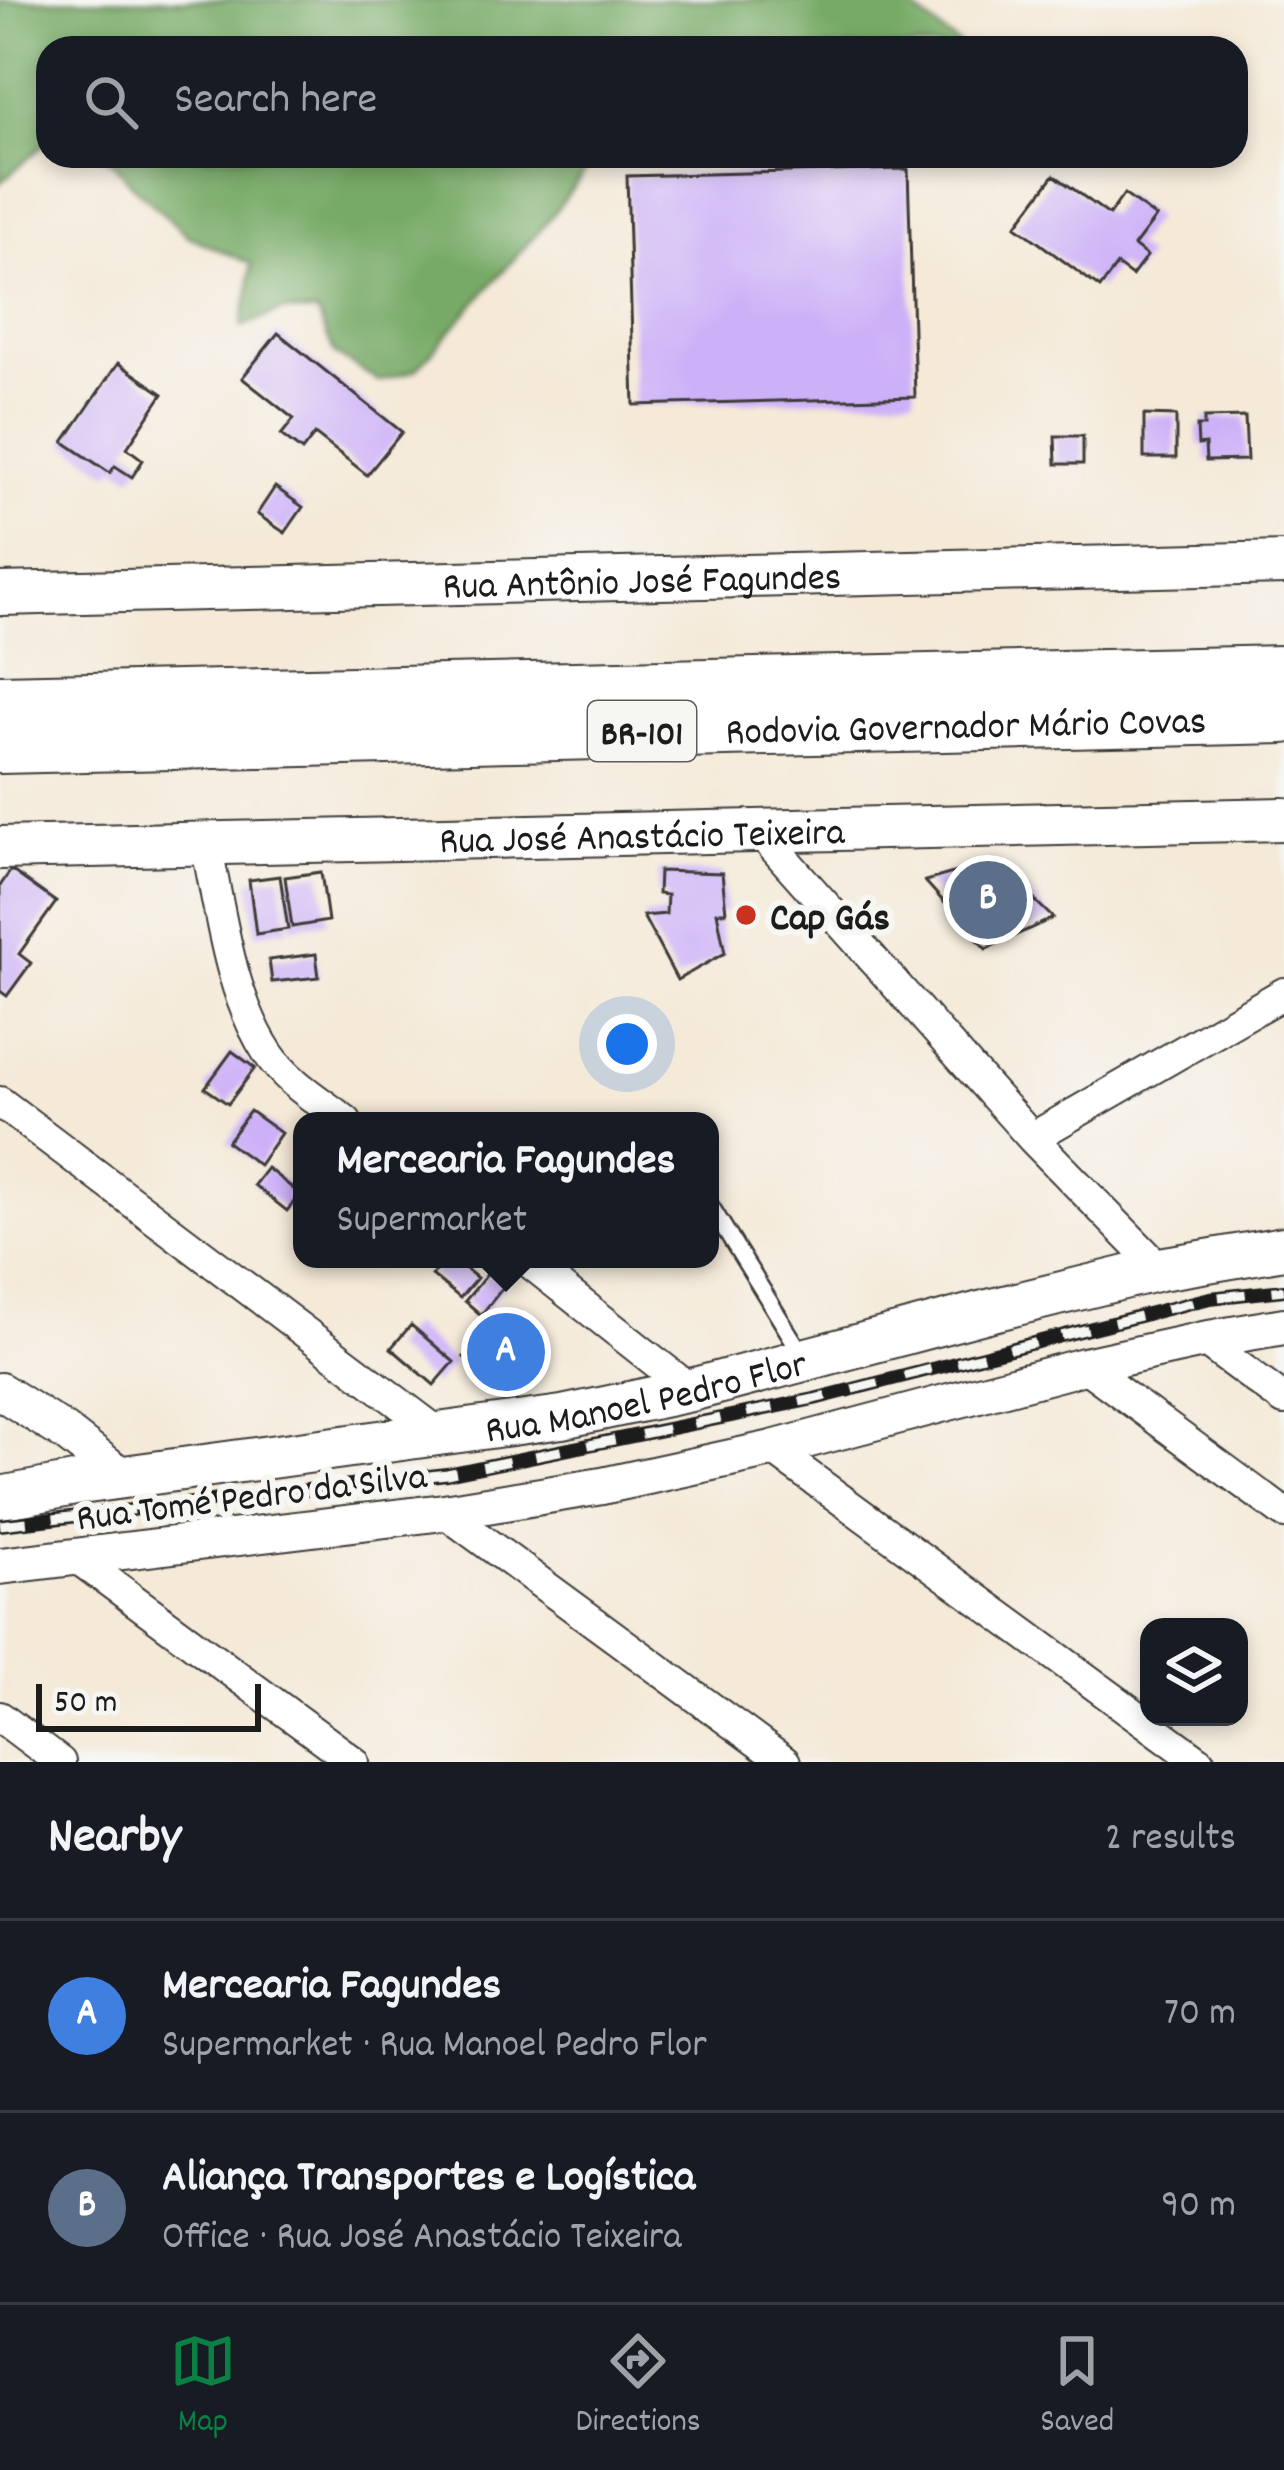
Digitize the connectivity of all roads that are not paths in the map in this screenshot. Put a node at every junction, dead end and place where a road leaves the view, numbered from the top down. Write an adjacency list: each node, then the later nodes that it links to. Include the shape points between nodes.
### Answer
1 (1284, 563): 2 (main road, Rua Antônio José Fagundes)
2 (0, 594)
3 (1284, 673): 4 (highway, Rodovia Governador Mário Covas / BR-101)
4 (0, 702)
5 (1284, 716): 6 (highway, Rodovia Governador Mário Covas / BR-101)
6 (0, 746)
7 (1284, 818): 8 (main road, Rua José Anastácio Teixeira)
8 (760, 832): 9 (main road, Rua José Anastácio Teixeira); 14 (street)
9 (206, 844): 10 (main road, Rua José Anastácio Teixeira); 13 (street, via 254,1028 270,1056)
10 (0, 848)
11 (1284, 993): 14 (street)
12 (0, 1102): 26 (street)
13 (334, 1112)
14 (1033, 1138): 18 (street)
15 (719, 1220): 21 (lane)
16 (1284, 1248): 18 (main road, Rua Manoel Pedro Flor)
17 (536, 1268): 23 (street)
18 (1160, 1269): 21 (main road, Rua Manoel Pedro Flor)
19 (1284, 1326): 20 (street, Rua Tomé Pedro da Silva)
20 (1203, 1340): 22 (street, Rua Tomé Pedro da Silva); 25 (street)
21 (804, 1358): 23 (main road, Rua Manoel Pedro Flor)
22 (1084, 1366): 27 (street, Rua Tomé Pedro da Silva); 31 (street)
23 (691, 1390): 26 (main road, Rua Manoel Pedro Flor)
24 (0, 1391): 28 (street)
25 (1284, 1400)
26 (440, 1434): 28 (main road, Rua Manoel Pedro Flor)
27 (772, 1449): 30 (street, Rua Tomé Pedro da Silva); 38 (street)
28 (124, 1478): 29 (main road, Rua Manoel Pedro Flor)
29 (0, 1498)
30 (444, 1512): 32 (street, Rua Tomé Pedro da Silva); 37 (street)
31 (1284, 1513)
32 (76, 1558): 33 (street, Rua Tomé Pedro da Silva); 36 (street)
33 (0, 1566)
34 (0, 1718): 35 (street)
35 (60, 1762)
36 (354, 1762)
37 (785, 1762)
38 (1200, 1762)

